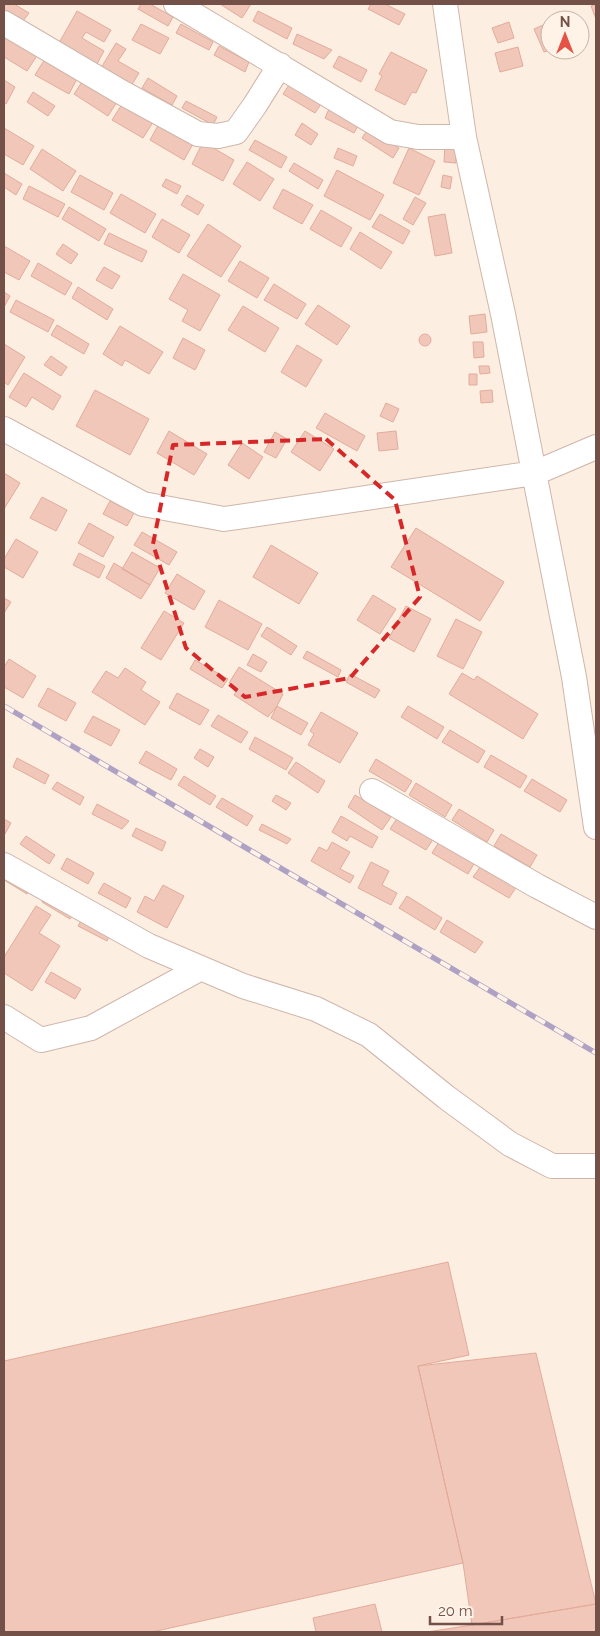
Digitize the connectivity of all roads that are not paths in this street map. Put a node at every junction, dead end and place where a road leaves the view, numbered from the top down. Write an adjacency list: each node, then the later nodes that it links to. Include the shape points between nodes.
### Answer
1 (445, 4): 5 (street)
2 (182, 5): 4 (street)
3 (4, 23): 4 (street, via 198,134 218,136 236,132)
4 (280, 65): 5 (street, via 390,132 418,137)
5 (464, 137): 8 (street)
6 (4, 428): 8 (street, via 143,504 224,519)
7 (596, 447): 8 (street)
8 (535, 473): 10 (street, via 574,677)
9 (372, 791): 12 (street)
10 (596, 827)
11 (4, 864): 13 (street, via 149,946)
12 (596, 917)
13 (201, 968): 14 (street, via 91,1028 41,1040); 15 (street, via 244,986 316,1009 368,1035 510,1144 552,1166)
14 (7, 1024)
15 (596, 1166)

